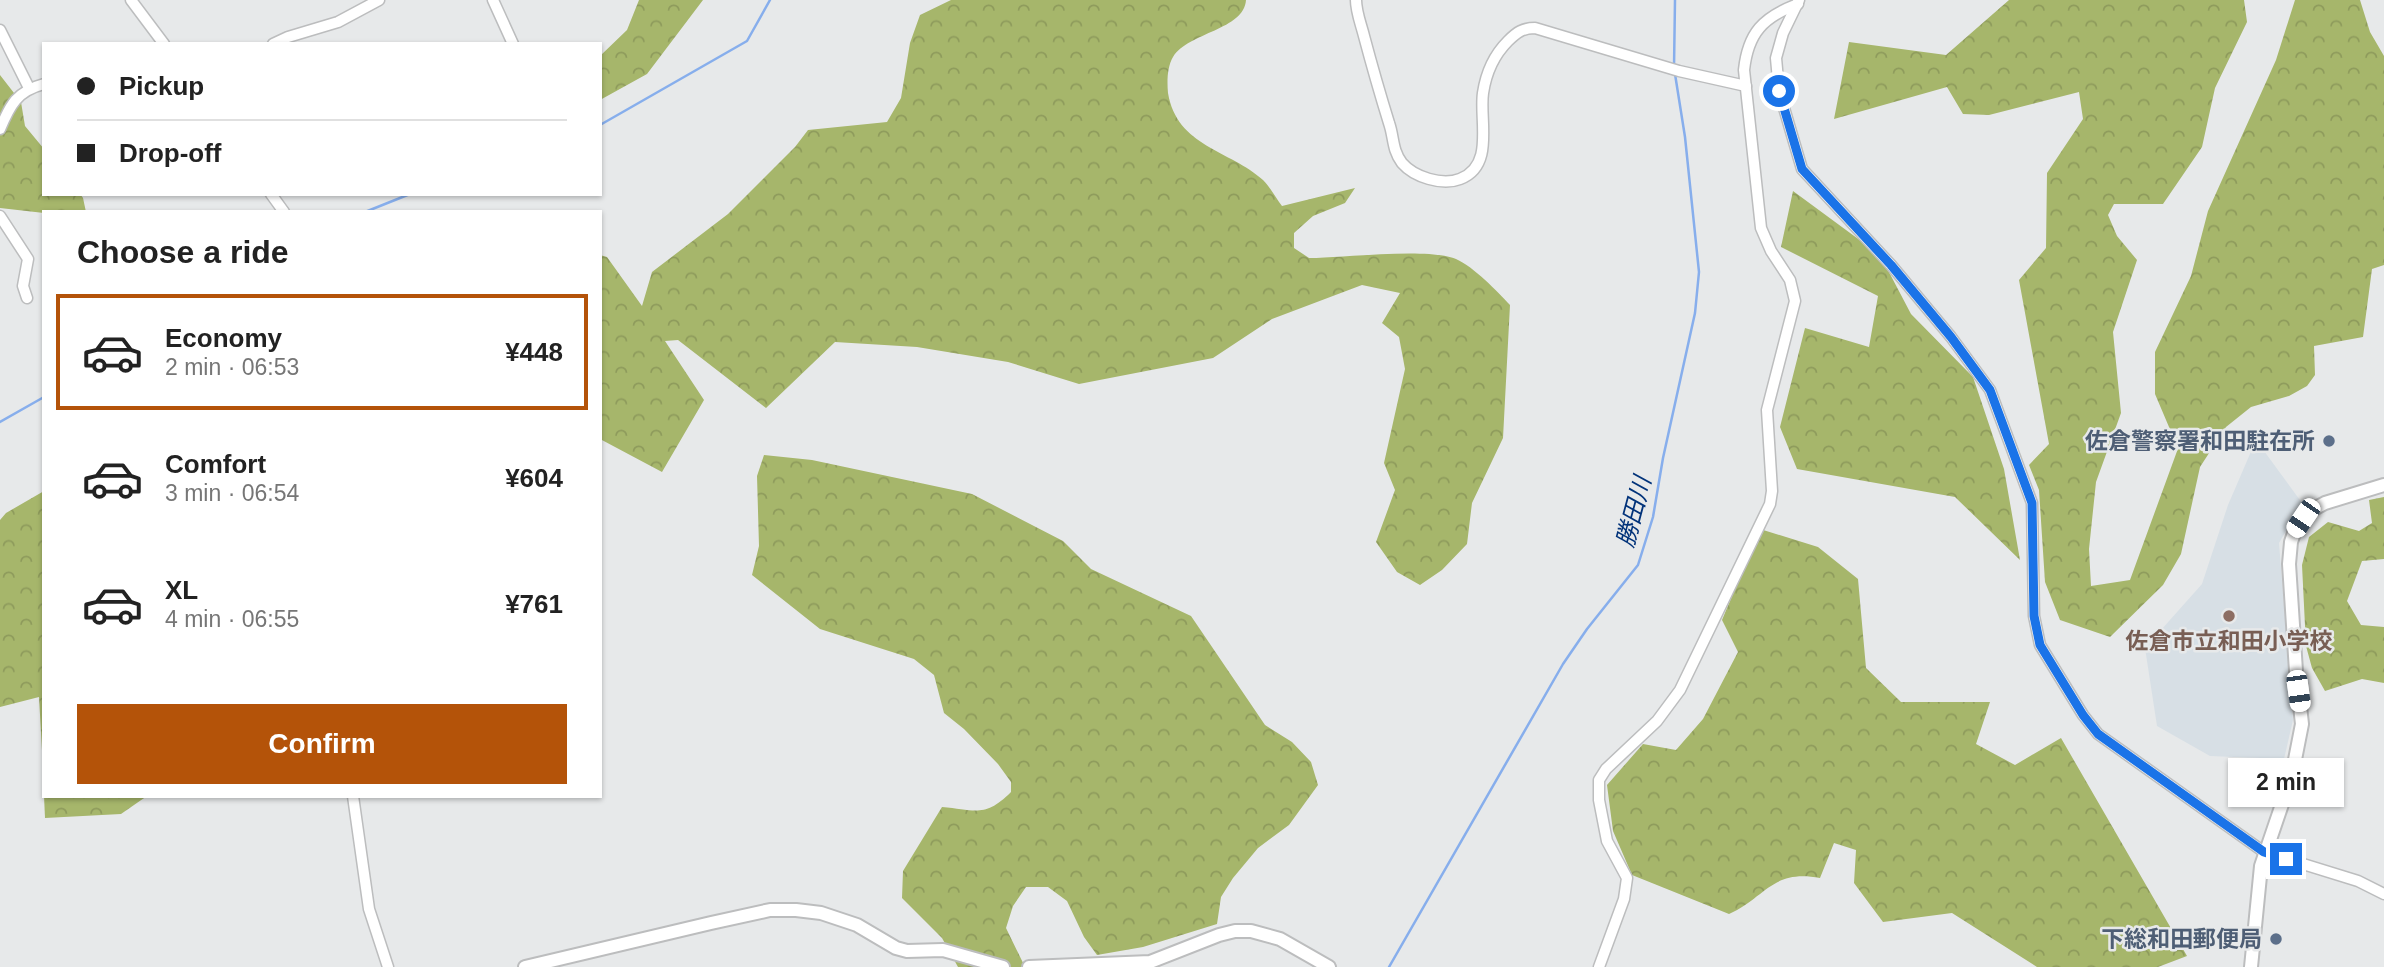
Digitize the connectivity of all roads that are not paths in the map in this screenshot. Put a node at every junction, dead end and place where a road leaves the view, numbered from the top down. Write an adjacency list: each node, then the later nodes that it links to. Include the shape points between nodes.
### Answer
1 (131, 0): 7 (street)
2 (379, 0): 8 (street, via 338,22)
3 (493, 0): 9 (street)
4 (1356, 0): 11 (street, via 1394,151 1417,174 1445,182 1472,172 1482,154 1483,92 1491,65 1524,28)
5 (1799, 2): 11 (street, via 1778,11 1753,36 1746,53); 18 (street, via 1776,58 1779,91 1802,169 1891,265 1990,390 2032,503 2034,616 2040,645 2098,734)
6 (0, 30): 12 (street)
7 (162, 42)
8 (277, 42)
9 (512, 42)
10 (42, 85): 12 (street)
11 (1746, 86): 25 (street, via 1761,228 1790,280 1795,301 1767,410 1770,504 1681,690 1599,780 1607,841 1627,878)
12 (29, 88): 13 (street, via 20,94)
13 (0, 129)
14 (0, 216): 15 (street, via 28,259 23,286)
15 (27, 298)
16 (2384, 485): 18 (street, via 2312,510 2291,542 2302,724 2292,775)
17 (353, 798): 20 (street, via 369,909)
18 (2264, 852): 19 (street, via 2358,881); 26 (street)
19 (2384, 894)
20 (388, 967)
21 (525, 967): 22 (street, via 756,913 796,910 856,925 906,951 943,950)
22 (1003, 967)
23 (1029, 967): 24 (street, via 1150,962 1219,935 1251,930 1280,939)
24 (1329, 967)
25 (1600, 967)
26 (2251, 967)

